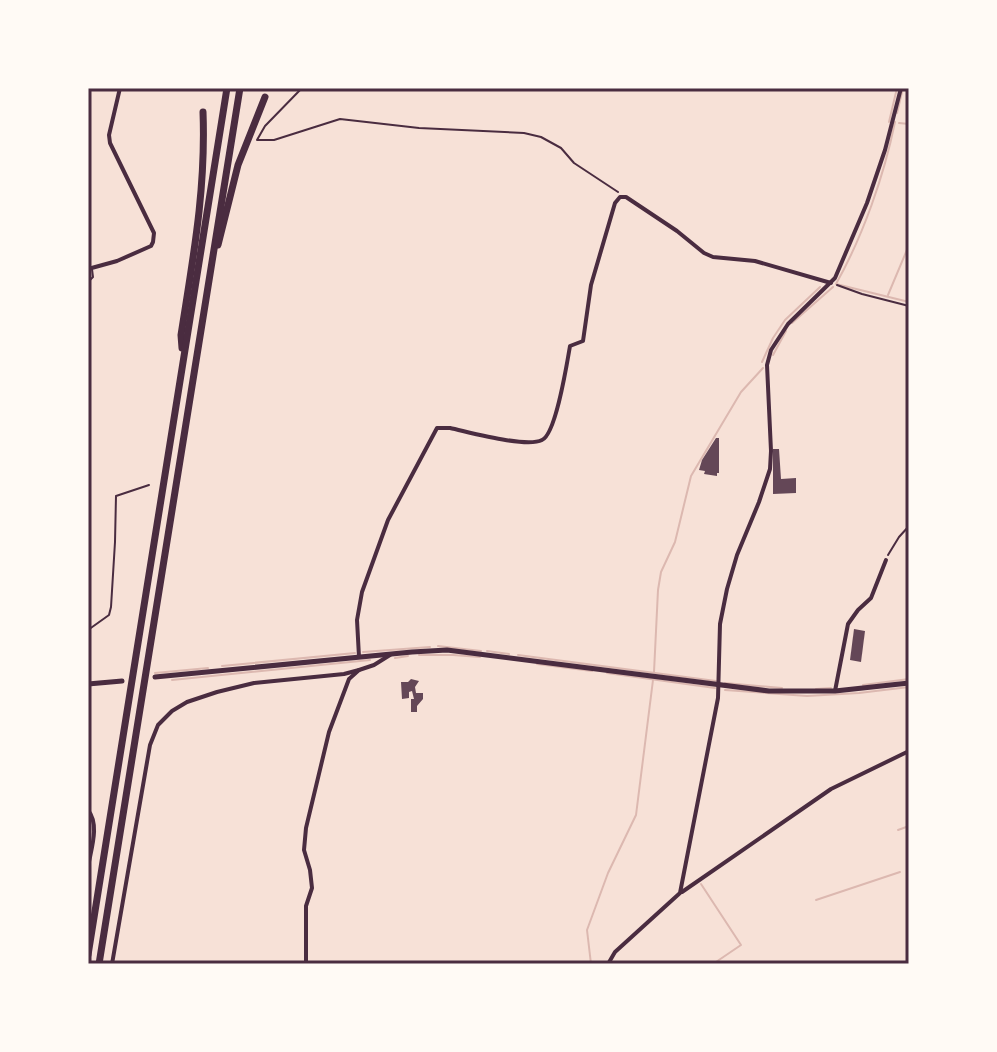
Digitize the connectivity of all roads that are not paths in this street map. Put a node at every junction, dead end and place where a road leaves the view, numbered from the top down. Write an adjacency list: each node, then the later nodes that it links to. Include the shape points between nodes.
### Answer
1 (120, 88): 8 (street, via 110,143 154,233 153,242)
2 (227, 88): 11 (highway)
3 (240, 88): 7 (highway)
4 (901, 88): 10 (street, via 867,203)
5 (265, 97): 7 (highway, via 238,165)
6 (203, 112): 11 (highway, via 200,214 181,335)
7 (211, 266): 27 (highway)
8 (90, 269): 9 (lane, via 93,277)
9 (88, 282)
10 (831, 283): 14 (street, via 755,261 713,257 620,197 591,285 583,341 570,346 546,439 525,442 437,428 388,520 362,592); 20 (street, via 788,324 771,350 770,469 727,589 720,624)
11 (183, 359): 26 (highway)
12 (886, 560): 21 (street, via 871,598 848,624)
13 (391, 654): 14 (main road); 15 (street); 20 (main road, via 487,654)
14 (359, 657): 16 (main road)
15 (359, 670): 28 (street, via 217,692 179,706 158,725 150,745); 29 (street, via 349,679 329,732 306,828 304,850 312,888 306,906)
16 (155, 677)
17 (122, 681): 19 (main road)
18 (909, 683): 21 (main road)
19 (88, 684)
20 (720, 686): 21 (main road); 25 (street)
21 (835, 691)
22 (909, 751): 25 (street, via 831,789)
23 (88, 810): 24 (street, via 94,819)
24 (88, 867)
25 (680, 893): 30 (street)
26 (88, 955)
27 (99, 964)
28 (112, 964)
29 (306, 964)
30 (608, 964)

